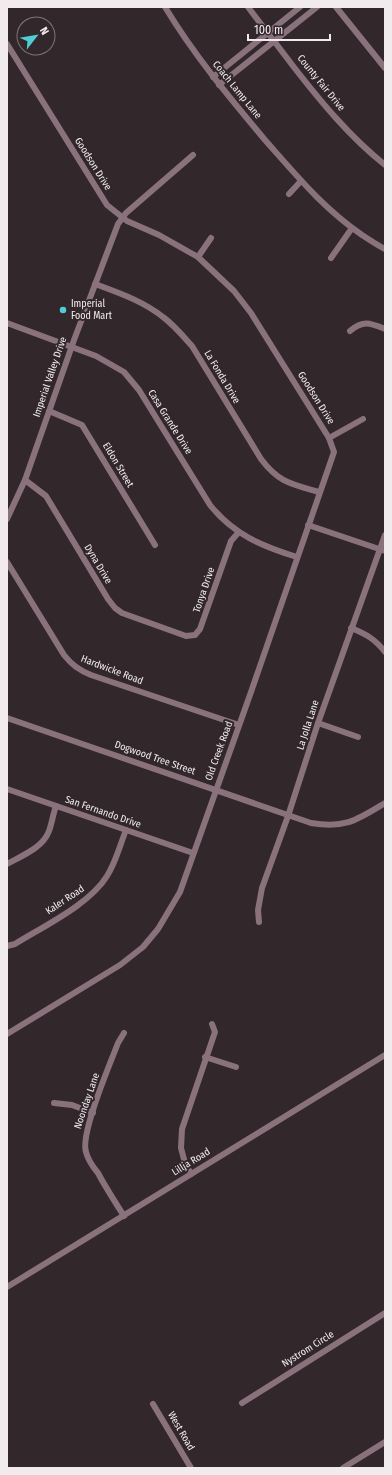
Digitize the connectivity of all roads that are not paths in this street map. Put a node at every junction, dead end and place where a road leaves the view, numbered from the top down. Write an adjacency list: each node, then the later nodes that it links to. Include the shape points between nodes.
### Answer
1 (165, 7): 10 (street, Coach Lamp Lane)
2 (248, 7): 6 (street, County Fair Drive)
3 (300, 7): 6 (street)
4 (318, 7): 7 (street)
5 (336, 7): 9 (street)
6 (268, 34): 7 (street, County Fair Drive); 10 (street)
7 (275, 42): 11 (street); 13 (street, County Fair Drive, via 350,134)
8 (7, 44): 16 (street, Goodson Drive, via 100,195 107,205)
9 (385, 68)
10 (213, 77): 11 (street, Coach Lamp Lane)
11 (219, 85): 14 (street, Coach Lamp Lane)
12 (193, 155): 16 (street, Imperial Valley Drive)
13 (385, 165)
14 (301, 181): 15 (street); 17 (street, Coach Lamp Lane, via 319,201)
15 (289, 194)
16 (122, 217): 20 (street, Goodson Drive); 22 (street, Imperial Valley Drive)
17 (352, 228): 19 (street, Coach Lamp Lane); 21 (street)
18 (211, 238): 20 (street)
19 (385, 249)
20 (198, 257): 29 (street, Goodson Drive, via 234,291 251,313)
21 (331, 258)
22 (95, 284): 26 (street, Imperial Valley Drive); 31 (street, La Fonda Drive, via 133,298 163,316 192,346 260,460 285,482)
23 (7, 323): 26 (street, Casa Grande Drive)
24 (385, 329): 25 (street, via 369,323 357,325)
25 (350, 331)
26 (71, 347): 27 (street, Imperial Valley Drive); 34 (street, Casa Grande Drive, via 113,365 133,381 210,505)
27 (49, 411): 30 (street, Imperial Valley Drive); 36 (street, Eldon Street, via 82,425)
28 (363, 419): 29 (street)
29 (329, 438): 31 (street, Old Creek Road, via 334,452)
30 (25, 480): 32 (street, Imperial Valley Drive); 41 (street, Dyna Drive, via 46,496 115,608 122,613)
31 (319, 492): 33 (street, Old Creek Road)
32 (7, 519)
33 (308, 525): 37 (street); 38 (street, Old Creek Road)
34 (238, 533): 38 (street, Casa Grande Drive, via 265,547); 41 (street, Tonya Drive, via 231,541 200,629 195,635 186,636)
35 (385, 535): 37 (street, La Jolla Lane)
36 (155, 545)
37 (383, 550): 40 (street, La Jolla Lane)
38 (297, 557): 45 (street, Old Creek Road)
39 (7, 562): 45 (street, Hardwicke Road, via 64,655 75,668)
40 (351, 628): 42 (street, via 377,642); 44 (street, La Jolla Lane)
41 (175, 632)
42 (385, 652)
43 (7, 718): 48 (street, Dogwood Tree Street)
44 (318, 723): 46 (street); 51 (street, La Jolla Lane)
45 (239, 725): 48 (street, Old Creek Road)
46 (358, 737)
47 (7, 789): 50 (street, San Fernando Drive)
48 (215, 790): 51 (street, Dogwood Tree Street); 53 (street, Old Creek Road)
49 (385, 803): 51 (street, Dogwood Tree Street, via 359,819 340,825 326,826)
50 (56, 806): 52 (street, San Fernando Drive); 54 (street, via 49,832 44,839)
51 (288, 816): 55 (street, La Jolla Lane, via 259,897)
52 (126, 830): 53 (street, San Fernando Drive); 56 (street, Kaler Road, via 107,876 86,900 15,944)
53 (193, 853): 59 (street, Old Creek Road, via 180,892 158,929 143,947 120,965)
54 (7, 864)
55 (259, 922)
56 (7, 946)
57 (212, 1024): 61 (street, via 215,1032)
58 (124, 1033): 64 (street, Noonday Lane)
59 (7, 1034)
60 (385, 1055): 65 (street, Lillja Road)
61 (205, 1057): 62 (street); 65 (street, via 181,1136 183,1159)
62 (236, 1067)
63 (54, 1103): 64 (street, via 72,1105)
64 (92, 1113): 66 (street, Noonday Lane, via 85,1136 85,1150)
65 (191, 1174): 66 (street, Lillja Road)
66 (124, 1216): 67 (street, Lillja Road)
67 (7, 1287)
68 (385, 1313): 69 (street, Nystrom Circle)
69 (242, 1403)
70 (153, 1404): 72 (street, West Road)
71 (385, 1442): 73 (street)
72 (191, 1468)
73 (343, 1468)

